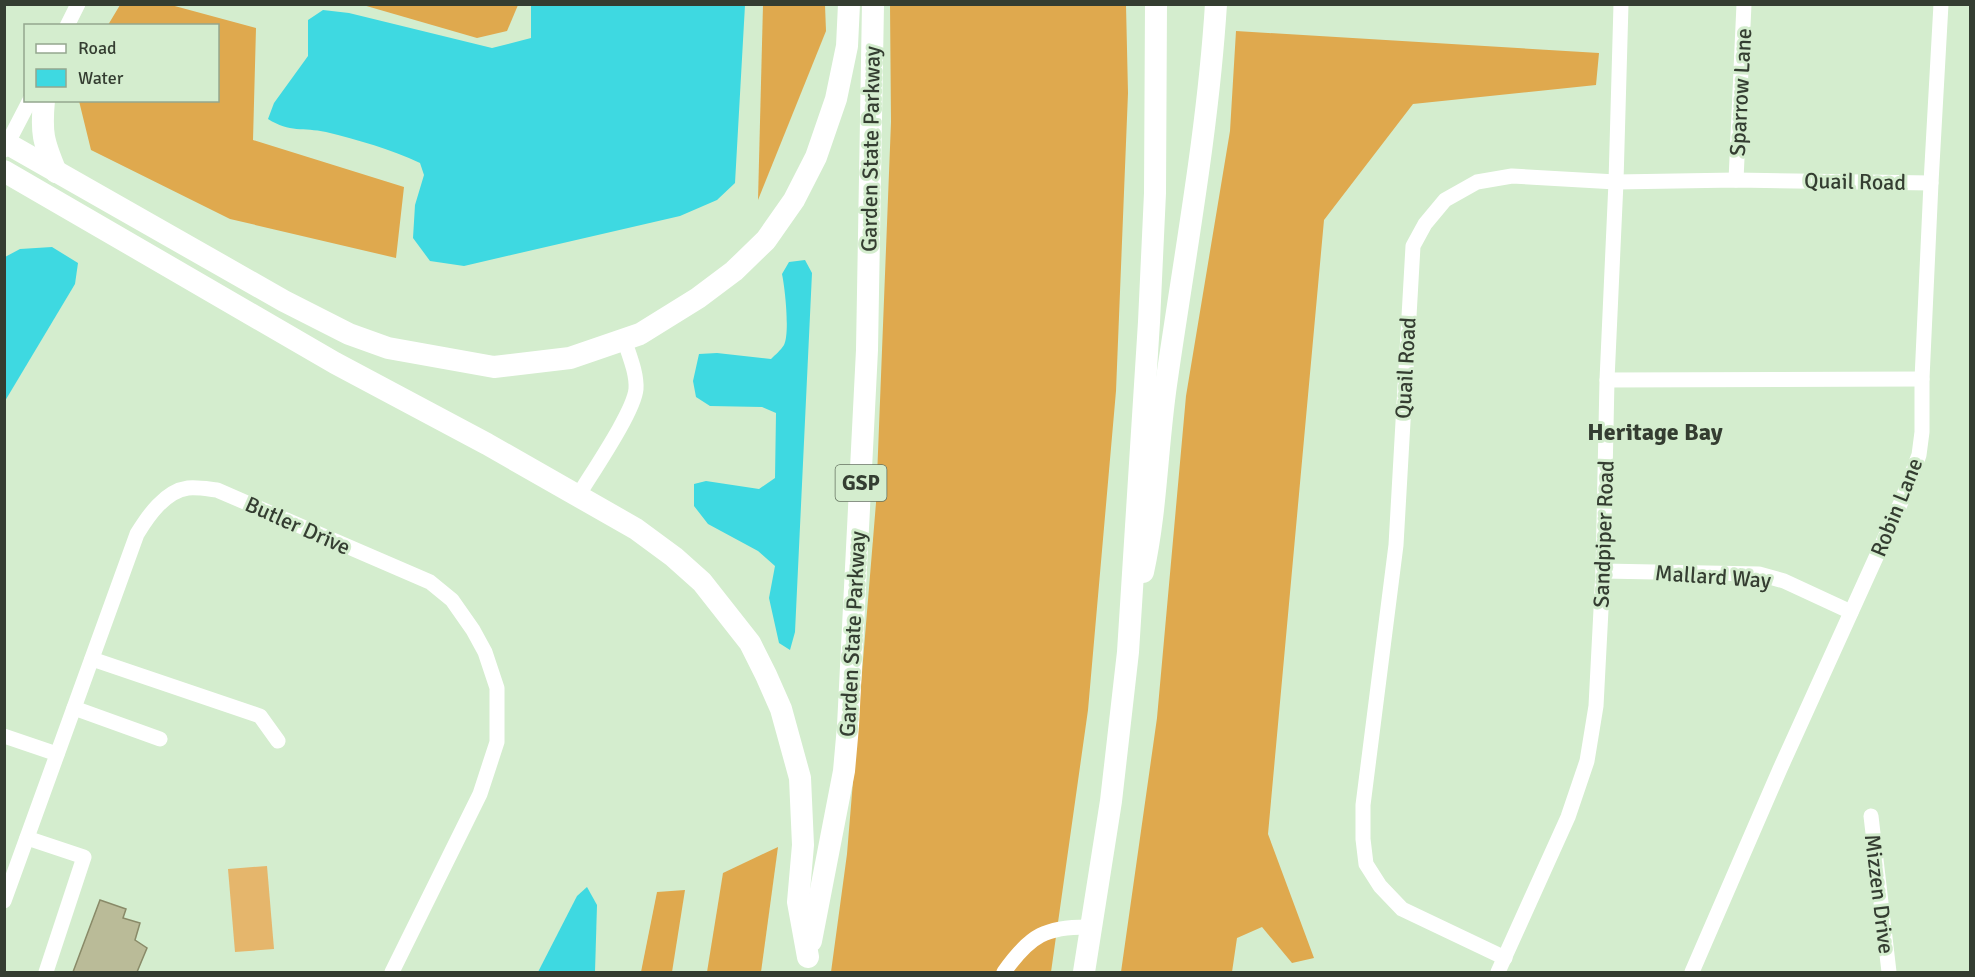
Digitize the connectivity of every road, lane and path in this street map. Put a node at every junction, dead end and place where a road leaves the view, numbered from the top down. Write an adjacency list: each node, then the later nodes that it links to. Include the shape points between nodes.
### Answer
1 (78, 4): 9 (street)
2 (849, 4): 18 (highway, via 847,46 836,99 816,157 794,200 765,240 734,271 640,334)
3 (873, 4): 35 (highway, Garden State Parkway / GSP, via 867,350 848,726 844,771)
4 (1156, 4): 23 (highway, via 1154,217)
5 (1216, 4): 23 (highway, via 1202,141 1166,381 1150,537)
6 (1621, 4): 16 (street, Sandpiper Road)
7 (1744, 4): 15 (street, Sparrow Lane)
8 (1941, 4): 17 (street, Robin Lane)
9 (68, 24)
10 (29, 102): 12 (street)
11 (44, 102): 14 (highway, via 42,134)
12 (6, 147): 14 (highway)
13 (4, 171): 21 (highway, via 334,363)
14 (56, 172): 18 (highway, via 284,301 349,334 388,348 494,367 570,358)
15 (1736, 180): 16 (street, Quail Road); 17 (street, Quail Road)
16 (1616, 182): 20 (street, Sandpiper Road); 36 (street, Quail Road, via 1512,176 1477,182 1445,200 1413,246 1396,545 1363,805 1366,864 1402,909)
17 (1931, 183): 19 (street, Robin Lane)
18 (624, 339): 21 (street, via 636,390 630,410)
19 (1923, 379): 20 (street); 24 (street, Robin Lane, via 1919,455)
20 (1607, 380): 22 (street, Sandpiper Road)
21 (578, 496): 35 (highway, via 636,529 702,582 750,643 766,675 781,709 800,778 803,845 798,902)
22 (1603, 570): 24 (street, Mallard Way, via 1759,574 1784,581); 36 (street, Sandpiper Road, via 1596,706 1587,761 1568,817)
23 (1131, 608): 34 (highway, via 1111,801)
24 (1851, 612): 41 (street, Robin Lane)
25 (92, 659): 26 (street, Butler Drive); 29 (street, via 260,716); 38 (street, Butler Drive, via 137,534 164,499 187,488 217,490 430,582 452,600 485,652 497,688 497,742 480,795)
26 (74, 708): 28 (street); 30 (street, Butler Drive)
27 (4, 736): 30 (street)
28 (160, 739)
29 (278, 741)
30 (57, 754): 32 (street, Butler Drive)
31 (1871, 816): 42 (street, Mizzen Drive)
32 (27, 838): 33 (street, Butler Drive); 37 (street, via 84,857)
33 (4, 901)
34 (1092, 927): 39 (street, via 1065,926 1046,931 1018,954); 40 (highway)
35 (807, 965)
36 (1502, 965)
37 (46, 972)
38 (392, 972)
39 (1004, 972)
40 (1084, 972)
41 (1692, 972)
42 (1889, 972)

